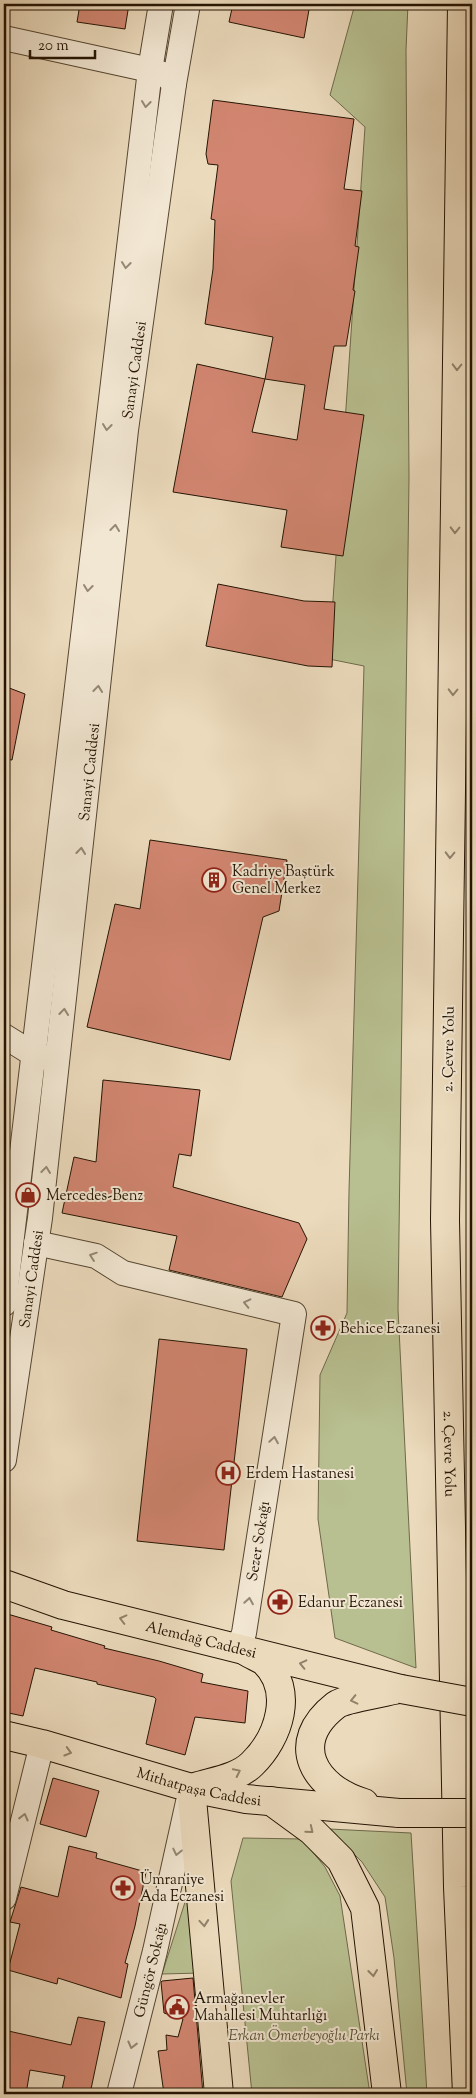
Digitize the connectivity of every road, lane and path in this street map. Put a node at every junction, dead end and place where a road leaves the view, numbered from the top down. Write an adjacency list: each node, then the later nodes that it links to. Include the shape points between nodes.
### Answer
1 (161, 4): 5 (street, Sanayi Caddesi)
2 (188, 4): 6 (street, Sanayi Caddesi)
3 (462, 4): 27 (main road, 2. Çevre Yolu, one-way to 27, via 446,1220 458,1877)
4 (4, 38): 5 (street)
5 (150, 70): 6 (street, via 166,75); 8 (street, Sanayi Caddesi, one-way to 8)
6 (174, 84): 9 (street, Sanayi Caddesi, one-way to 6, via 126,430)
7 (4, 1036): 8 (street)
8 (33, 1054): 9 (street); 11 (street, Sanayi Caddesi)
9 (58, 1061): 10 (street, Sanayi Caddesi, one-way to 9)
10 (36, 1243): 12 (street, Sanayi Caddesi); 14 (street, Sezer Sokağı, one-way to 10, via 244,1632 294,1314 123,1273 96,1256)
11 (4, 1304)
12 (4, 1460)
13 (4, 1584): 14 (main road, Alemdağ Caddesi, one-way to 13, via 63,1605)
14 (238, 1648): 15 (main road, Alemdağ Caddesi, one-way to 14); 19 (main road, one-way to 14, via 237,1774 252,1764 278,1728 282,1704 278,1682 263,1661)
15 (401, 1689): 16 (main road, Alemdağ Caddesi, bridge); 21 (main road, one-way to 21, via 337,1704 318,1724 310,1743 311,1762 331,1787 352,1799)
16 (472, 1702)
17 (4, 1735): 18 (main road, Mithatpaşa Caddesi)
18 (42, 1744): 19 (main road, Mithatpaşa Caddesi, one-way to 19); 23 (street, one-way to 18)
19 (191, 1788): 20 (main road, Mithatpaşa Caddesi); 24 (street, Güngör Sokağı, one-way to 24); 25 (main road, one-way to 25)
20 (271, 1801): 21 (main road, Mithatpaşa Caddesi); 26 (main road, one-way to 26, via 312,1831 341,1860 365,1908)
21 (399, 1813): 22 (main road, bridge)
22 (472, 1813)
23 (4, 1898)
24 (119, 2094)
25 (219, 2094)
26 (387, 2094)
27 (467, 2094)

